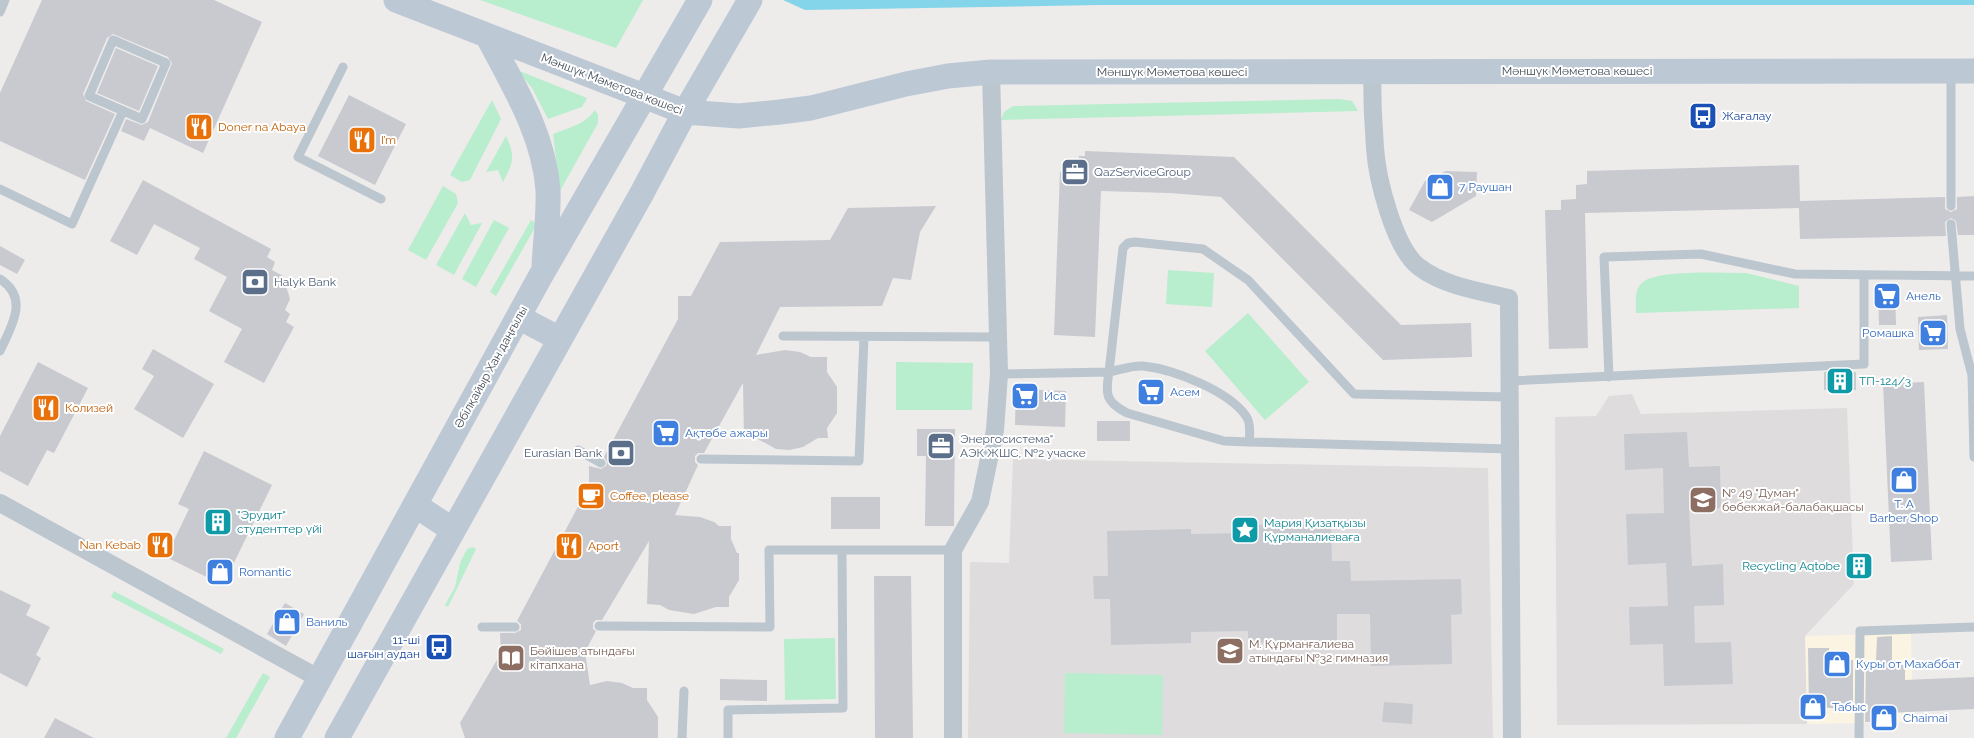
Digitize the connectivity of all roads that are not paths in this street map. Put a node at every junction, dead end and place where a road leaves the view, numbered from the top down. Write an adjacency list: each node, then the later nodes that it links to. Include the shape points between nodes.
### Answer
1 (5, 0): 5 (lane)
2 (396, 0): 6 (main road, Мәншүк Мәметова көшесі)
3 (700, 0): 11 (main road, Әбілқайыр Хан даңғылы)
4 (746, 7): 13 (main road)
5 (0, 12)
6 (488, 37): 11 (main road, Мәншүк Мәметова көшесі); 18 (main road, via 528,116 543,157 548,190)
7 (343, 67): 15 (lane, via 298,157)
8 (1372, 71): 9 (main road, Мәншүк Мәметова көшесі); 10 (main road, Мәншүк Мәметова көшесі); 32 (street, via 1375,150 1395,233 1418,266 1438,278 1509,298)
9 (1962, 71): 16 (lane)
10 (991, 72): 13 (main road, Мәншүк Мәметова көшесі, via 906,84 811,108 739,116); 26 (street)
11 (643, 97): 13 (main road, Мәншүк Мәметова көшесі); 18 (main road, Әбілқайыр Хан даңғылы)
12 (123, 111): 12 (lane, via 89,96 113,40 166,63 142,119); 14 (lane, via 72,224)
13 (685, 112): 27 (main road)
14 (0, 189)
15 (381, 198)
16 (1951, 206)
17 (1951, 224): 20 (lane)
18 (543, 272): 23 (main road, Әбілқайыр Хан даңғылы)
19 (1864, 276): 20 (lane); 31 (lane, via 1864,364); 31 (lane, via 1795,274 1701,254 1604,257)
20 (1956, 276): 21 (lane); 36 (lane, via 1960,329 1972,374)
21 (1974, 276)
22 (0, 279): 28 (lane, via 8,284 15,297 16,314)
23 (518, 317): 27 (main road); 40 (main road, Әбілқайыр Хан даңғылы)
24 (783, 336): 25 (lane)
25 (864, 337): 26 (lane); 37 (lane, via 859,461)
26 (998, 337): 30 (street)
27 (560, 339): 41 (main road)
28 (0, 351)
29 (1109, 372): 30 (lane); 32 (lane, via 1123,248 1136,242 1203,250 1248,280 1354,394); 33 (lane, via 1107,395 1119,409 1205,436); 33 (lane, via 1142,366 1186,376 1232,401 1247,417)
30 (999, 374): 43 (street, via 994,430 980,502)
31 (1609, 377): 32 (lane)
32 (1510, 389): 34 (street)
33 (1249, 442): 34 (lane)
34 (1510, 449): 55 (street)
35 (578, 450): 38 (lane)
36 (1974, 457)
37 (701, 459)
38 (601, 463)
39 (0, 503): 48 (street)
40 (415, 505): 41 (main road); 48 (main road, Әбілқайыр Хан даңғылы)
41 (453, 530): 51 (main road)
42 (842, 550): 43 (lane); 44 (lane, via 769,550 770,627); 53 (lane, via 843,708 728,710)
43 (953, 550): 54 (street)
44 (599, 626)
45 (1974, 626): 56 (lane, via 1860,631)
46 (482, 627): 47 (lane)
47 (516, 627)
48 (320, 678): 50 (main road, Әбілқайыр Хан даңғылы)
49 (684, 691): 52 (lane)
50 (287, 738)
51 (338, 738)
52 (682, 738)
53 (728, 738)
54 (953, 738)
55 (1512, 738)
56 (1860, 738)

